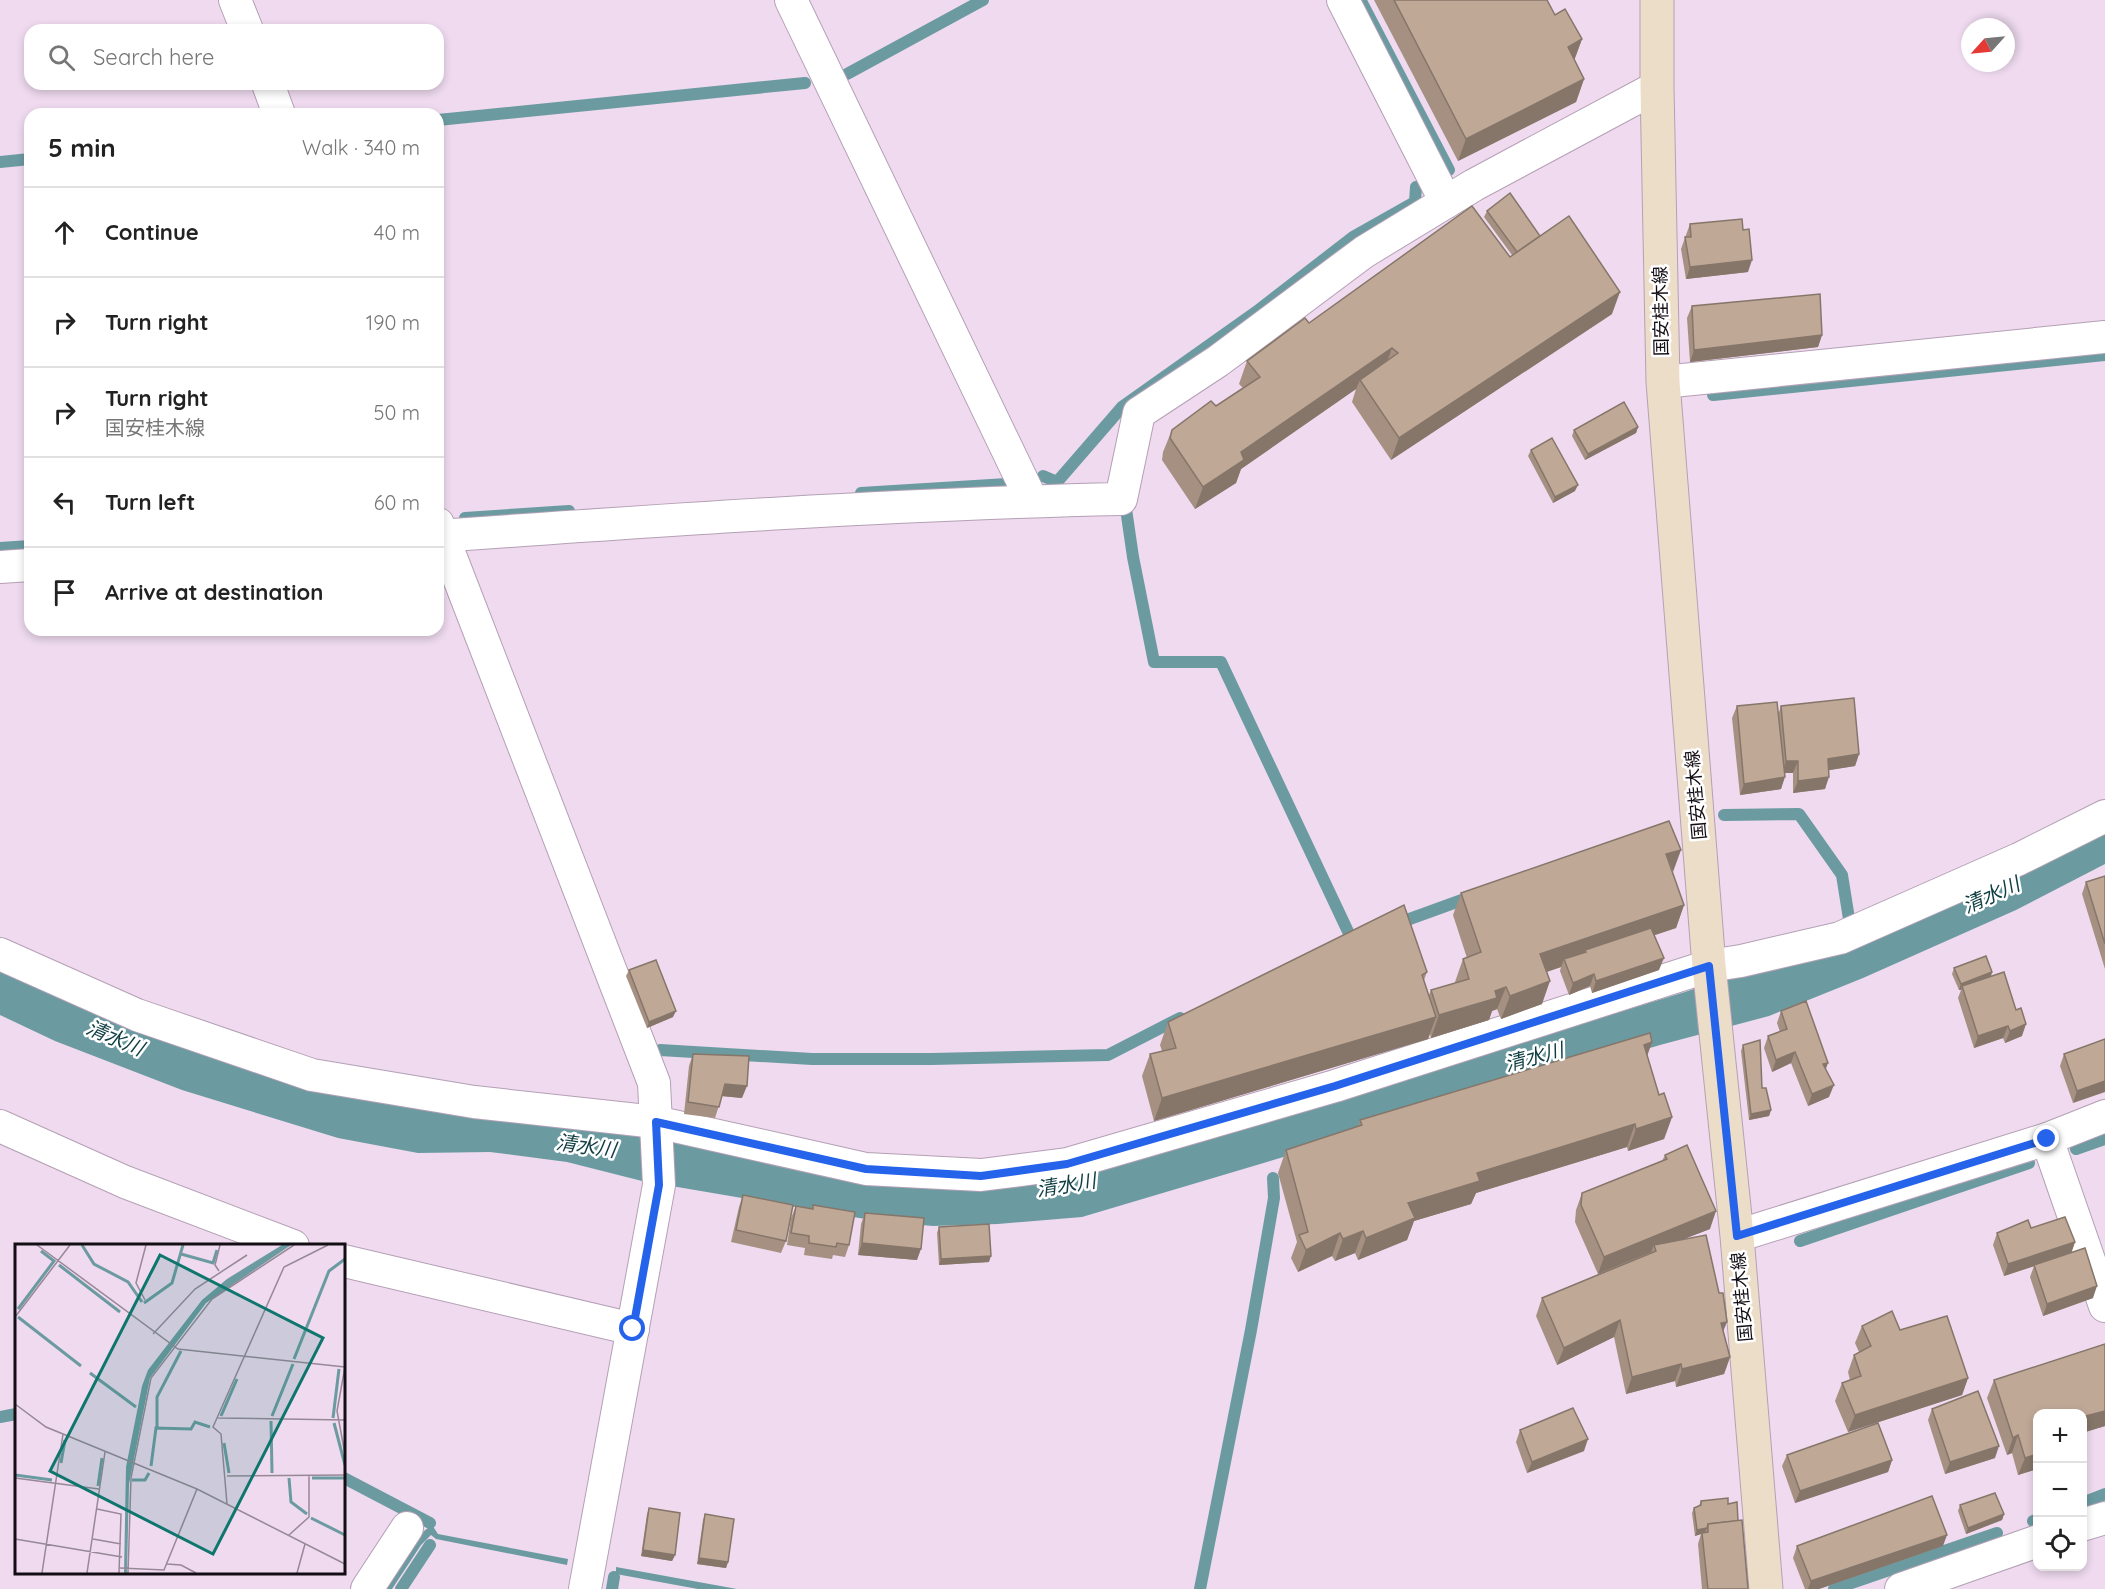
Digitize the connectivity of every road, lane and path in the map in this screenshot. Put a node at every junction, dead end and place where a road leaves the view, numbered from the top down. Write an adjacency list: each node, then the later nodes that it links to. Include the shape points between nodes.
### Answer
1 (235, 0): 5 (street)
2 (791, 0): 12 (street)
3 (1343, 0): 9 (street)
4 (1657, 0): 6 (main road, 国安桂木線)
5 (245, 24)
6 (1657, 87): 9 (street); 11 (main road, 国安桂木線)
7 (270, 90): 8 (street)
8 (277, 108)
9 (1446, 202): 12 (street, via 1364,252 1218,361 1139,413 1121,499)
10 (2105, 337): 11 (street)
11 (1663, 382): 19 (main road, 国安桂木線)
12 (1032, 501): 13 (street)
13 (444, 532)
14 (444, 545): 21 (street, via 654,1083)
15 (24, 565): 16 (street)
16 (0, 567)
17 (2105, 816): 19 (street, via 2019,860 1840,938)
18 (0, 954): 21 (street, via 137,1016 312,1075 474,1102)
19 (1710, 973): 21 (street, via 1067,1164 981,1176 866,1169); 24 (main road, 国安桂木線)
20 (2105, 1116): 23 (street)
21 (656, 1122): 28 (street, via 659,1185)
22 (0, 1126): 25 (street, via 124,1182)
23 (2047, 1139): 24 (street); 27 (street)
24 (1737, 1236): 35 (main road, 国安桂木線)
25 (290, 1244)
26 (345, 1261): 28 (street)
27 (2105, 1306)
28 (633, 1329): 34 (street)
29 (2105, 1518): 30 (street)
30 (2087, 1524)
31 (407, 1528): 33 (street)
32 (2033, 1542): 36 (street)
33 (367, 1589)
34 (585, 1589)
35 (1766, 1589)
36 (1900, 1589)

